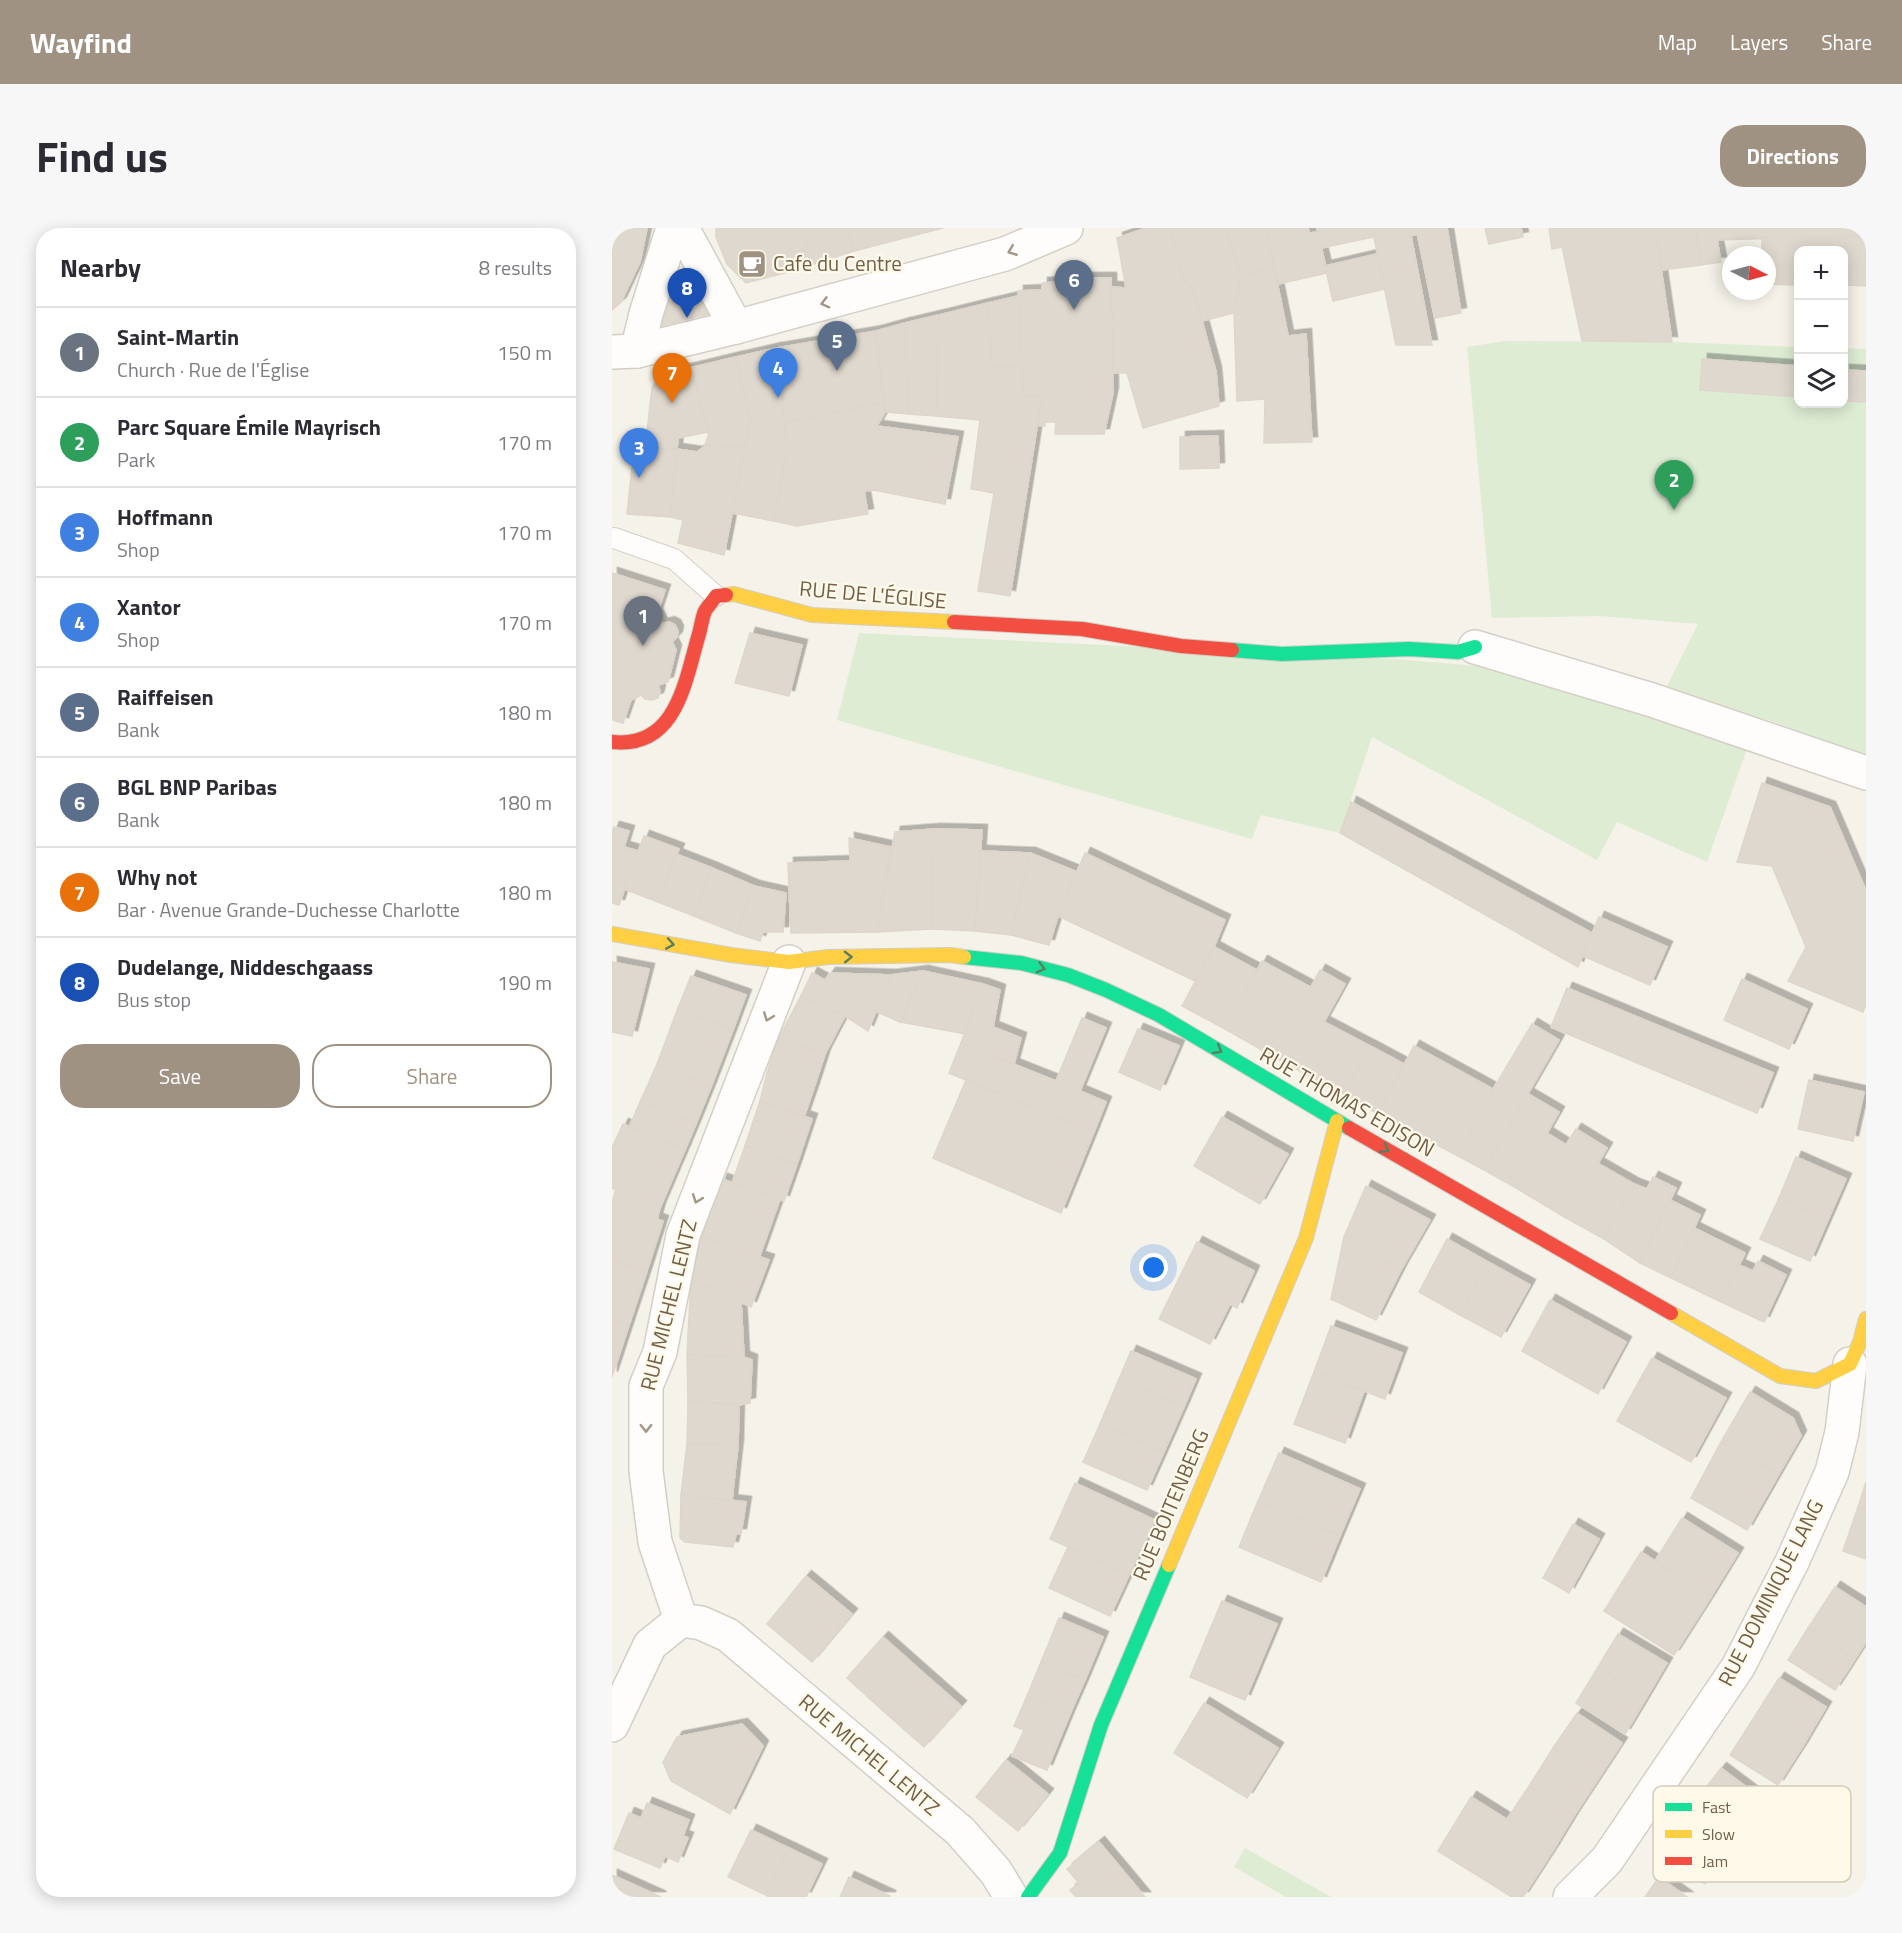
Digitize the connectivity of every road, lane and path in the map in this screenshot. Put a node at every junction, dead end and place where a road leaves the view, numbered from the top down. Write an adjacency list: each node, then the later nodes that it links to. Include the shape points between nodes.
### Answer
1 (673, 228): 5 (street, via 646,314)
2 (682, 228): 4 (street)
3 (1054, 231): 4 (street, one-way to 4, via 1005,254)
4 (736, 327): 5 (street)
5 (625, 352)
6 (614, 538): 7 (lane, via 674,559)
7 (716, 596): 8 (street, RUE DE L'ÉGLISE, via 734,594 812,615 1082,629 1181,646 1282,654 1409,649 1458,652); 9 (street, via 705,612 678,704 664,726 644,738)
8 (1475, 647): 10 (street, via 1652,700)
9 (612, 742)
10 (1866, 773)
11 (612, 934): 12 (street, one-way to 12)
12 (789, 962): 13 (street, RUE THOMAS EDISON, one-way to 13, via 828,957 950,955 1021,963 1068,975 1159,1015); 16 (street, RUE MICHEL LENTZ, one-way to 16, via 683,1235 660,1353 646,1386 646,1471 655,1542)
13 (1337, 1121): 15 (street, RUE THOMAS EDISON, one-way to 15, via 1780,1376 1816,1381); 21 (street, RUE BOITENBERG, via 1306,1238 1101,1725 1060,1853)
14 (1866, 1319): 15 (street, RUE DOMINIQUE LANG)
15 (1850, 1364): 18 (street, RUE DOMINIQUE LANG, via 1842,1432 1832,1472 1792,1562 1738,1666)
16 (681, 1620): 17 (street, via 650,1646); 20 (street, RUE MICHEL LENTZ, via 701,1623 728,1635 960,1832 996,1872)
17 (612, 1725)
18 (1657, 1786)
19 (1653, 1792): 22 (street, RUE DOMINIQUE LANG, via 1607,1860)
20 (1011, 1897)
21 (1028, 1897)
22 (1570, 1897)

